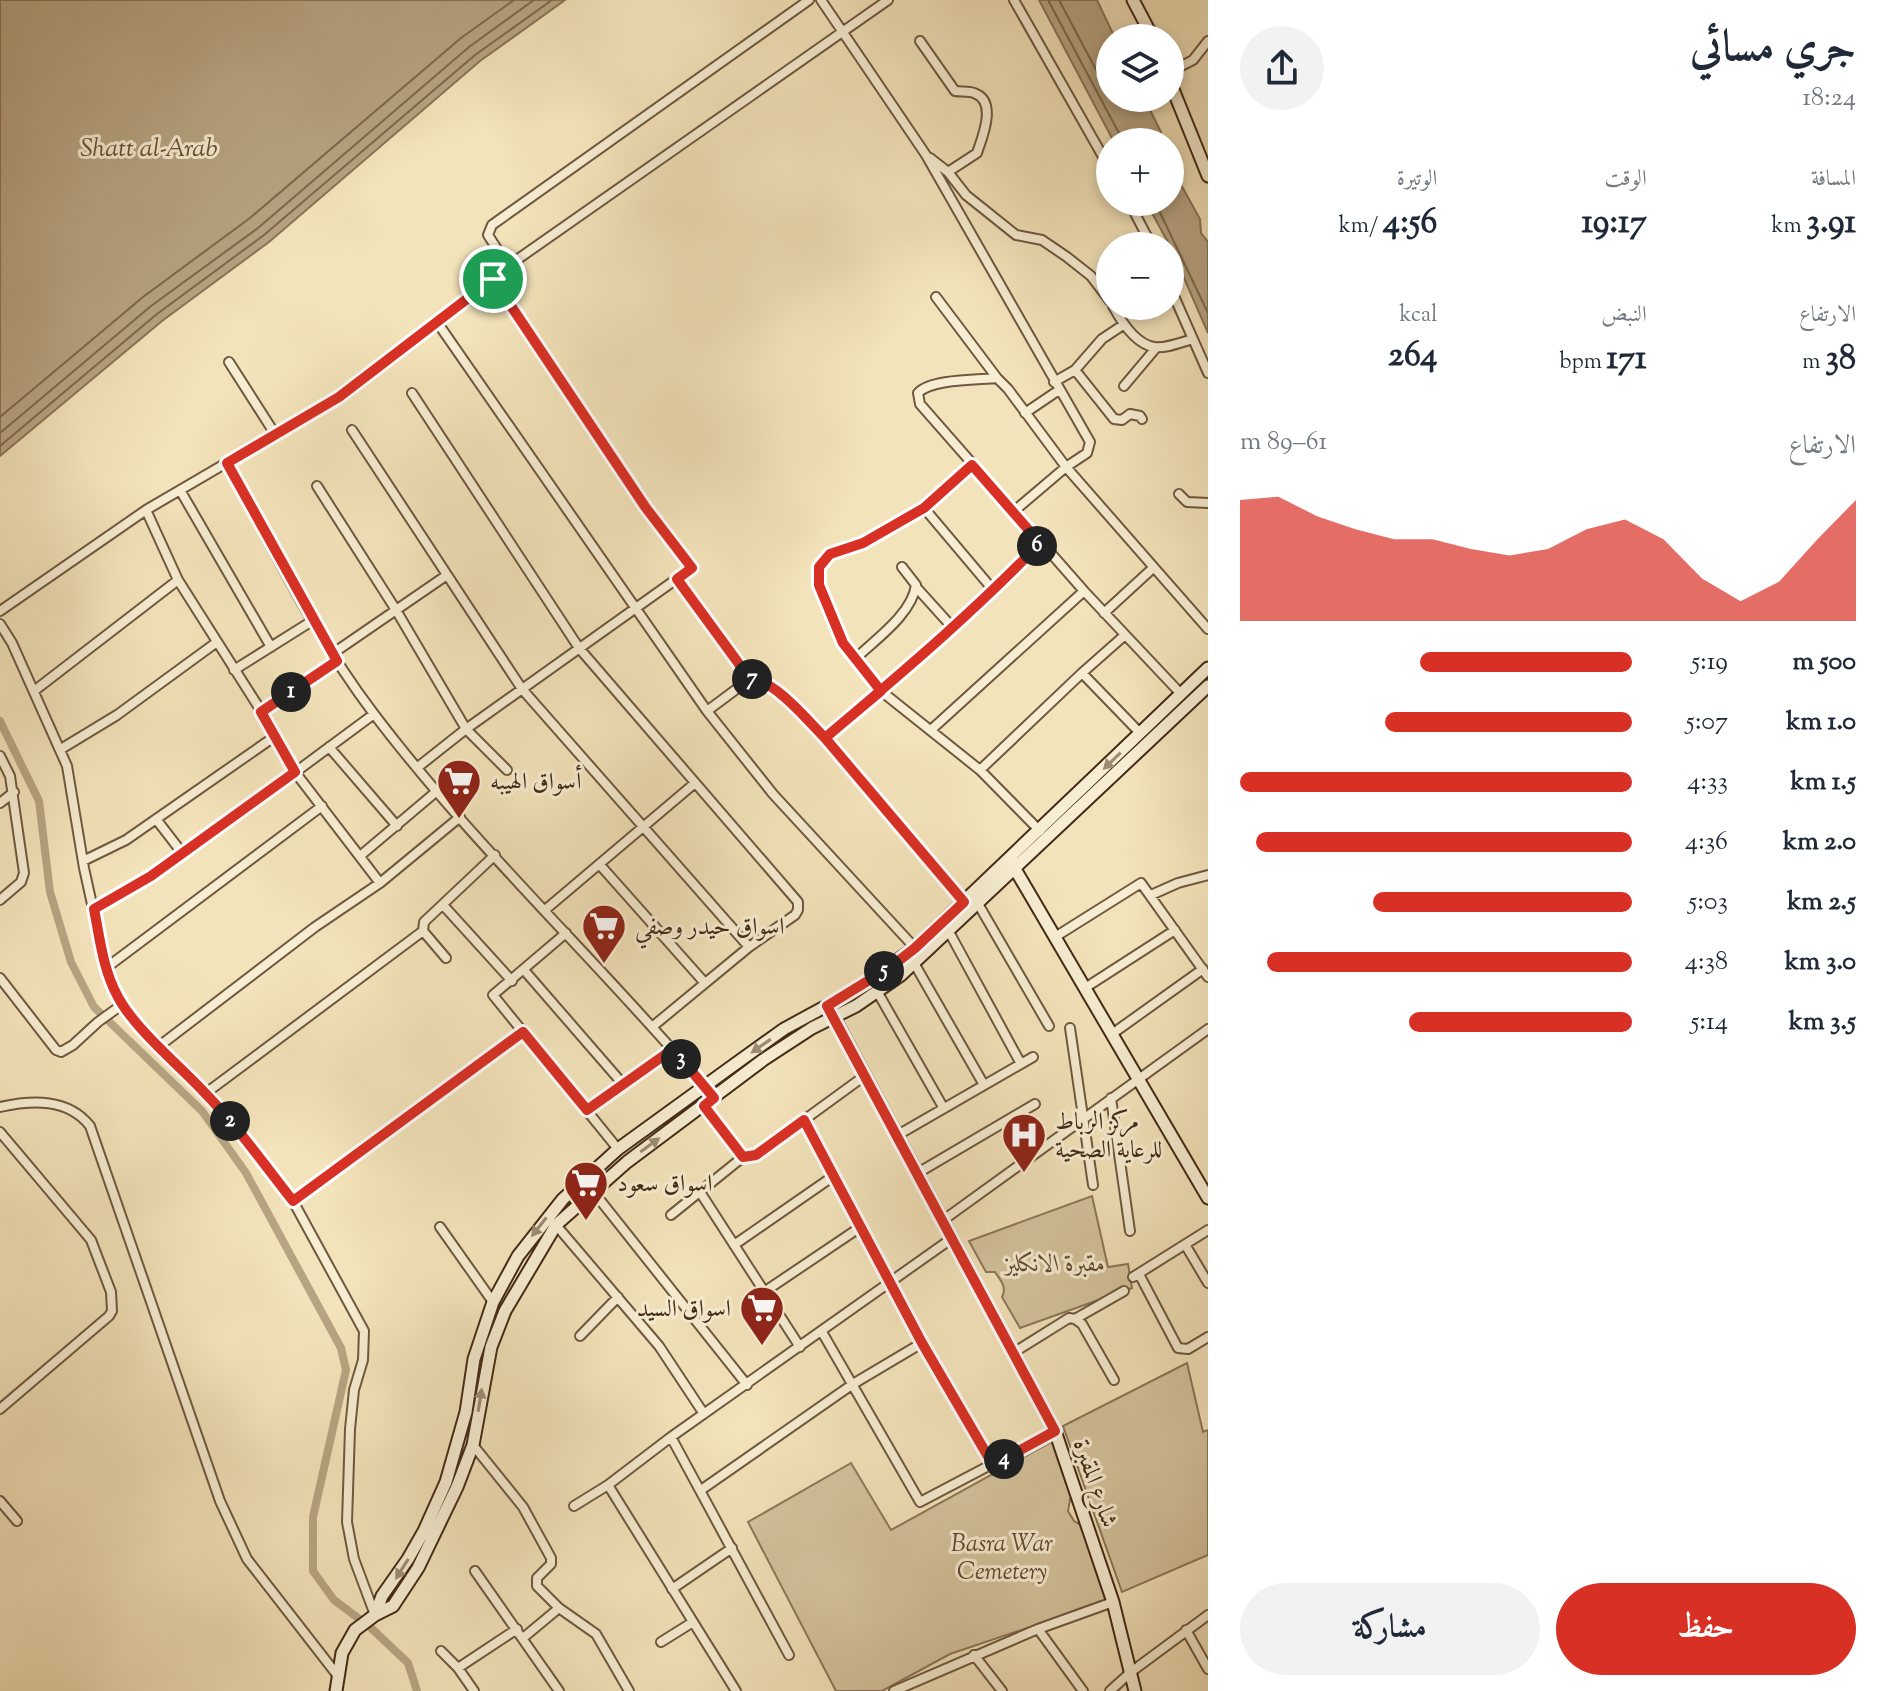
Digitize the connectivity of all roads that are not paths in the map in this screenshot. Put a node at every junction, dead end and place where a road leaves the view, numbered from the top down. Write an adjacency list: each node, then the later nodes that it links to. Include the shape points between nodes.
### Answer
1 (809, 0): 16 (street, via 492,225 488,235)
2 (821, 0): 7 (street)
3 (888, 0): 7 (street)
4 (1014, 0): 12 (street)
5 (1133, 0): 6 (street)
6 (1147, 24)
7 (842, 32): 13 (street); 16 (street)
8 (920, 41): 15 (street, via 955,91 975,93 985,103 988,118 977,153)
9 (1208, 41): 10 (street)
10 (1184, 65)
11 (1183, 112): 14 (street)
12 (1096, 144)
13 (926, 155): 15 (street); 30 (street)
14 (1207, 170)
15 (948, 172): 18 (street, via 966,195 1016,235 1042,240)
16 (508, 266): 17 (street)
17 (493, 279): 22 (street); 51 (street, via 692,568)
18 (1096, 283)
19 (936, 297): 29 (street)
20 (1184, 319): 24 (street)
21 (1120, 320): 23 (street)
22 (437, 322): 36 (street, via 339,397); 56 (street)
23 (1123, 325): 25 (street); 27 (street, via 1102,339)
24 (1193, 339): 25 (street); 28 (street)
25 (1156, 348): 31 (street)
26 (229, 362): 36 (street)
27 (1075, 370): 30 (street); 34 (street, via 1114,419 1130,414)
28 (1208, 373)
29 (997, 378): 33 (street); 38 (street, via 940,383 918,393 920,404)
30 (1057, 386): 33 (street); 39 (street, via 1090,442 1087,453)
31 (1124, 386)
32 (412, 393): 67 (street)
33 (1025, 413): 39 (street)
34 (1142, 419)
35 (352, 430): 50 (street)
36 (275, 434): 37 (street)
37 (227, 463): 41 (street); 60 (street)
38 (972, 465): 44 (street); 46 (street)
39 (1066, 467): 46 (street); 49 (street)
40 (317, 486): 57 (street)
41 (180, 490): 45 (street); 66 (street)
42 (1179, 494): 43 (street, via 1187,502)
43 (1208, 503)
44 (924, 508): 54 (street); 69 (street, via 863,543 830,554 819,567 829,612)
45 (146, 510): 52 (street); 58 (street)
46 (1013, 512): 47 (street)
47 (1040, 543): 54 (street); 55 (street)
48 (902, 567): 53 (street)
49 (1153, 568): 59 (street); 63 (street)
50 (447, 575): 57 (street); 75 (street)
51 (677, 579): 56 (street); 73 (street)
52 (178, 580): 65 (street); 76 (street)
53 (916, 587): 62 (street); 69 (street, via 901,614)
54 (994, 591): 62 (street)
55 (1084, 591): 59 (street); 83 (street)
56 (634, 609): 67 (street); 79 (street)
57 (396, 610): 68 (street); 82 (street)
58 (0, 611)
59 (1104, 613): 64 (street)
60 (312, 621): 66 (street); 68 (street)
61 (0, 624): 76 (street)
62 (953, 628): 77 (street)
63 (1208, 629)
64 (1125, 635): 72 (street); 78 (street)
65 (217, 642): 71 (street); 88 (street)
66 (271, 647): 71 (street)
67 (579, 648): 75 (street); 94 (street)
68 (335, 658): 80 (street); 81 (street)
69 (855, 659): 77 (street)
70 (1208, 668): 78 (street)
71 (234, 670): 80 (street)
72 (1082, 673): 84 (street); 92 (street)
73 (750, 679): 79 (street); 86 (street, via 771,686)
74 (1208, 686): 95 (street)
75 (522, 689): 82 (street); 103 (street)
76 (34, 691): 88 (street)
77 (881, 691): 83 (street); 86 (street)
78 (1181, 694): 84 (street)
79 (707, 711): 126 (street, via 773,794)
80 (261, 712): 85 (street)
81 (374, 714): 87 (street); 90 (street)
82 (466, 729): 90 (street); 91 (street)
83 (932, 729): 92 (street)
84 (1140, 733): 95 (street, one-way to 95)
85 (274, 737): 93 (street); 101 (street)
86 (825, 738): 115 (street)
87 (329, 747): 93 (street); 102 (street)
88 (61, 749): 108 (street)
89 (0, 756): 97 (street)
90 (418, 767): 96 (street)
91 (507, 770)
92 (980, 770): 104 (street)
93 (295, 772): 99 (street); 105 (street)
94 (695, 783): 103 (street); 125 (street, via 799,905 795,915)
95 (1096, 784): 104 (street); 110 (street)
96 (437, 791): 100 (street); 102 (street)
97 (14, 792): 98 (street); 114 (street, via 24,873)
98 (0, 803)
99 (322, 806): 107 (street); 129 (street)
100 (460, 817): 106 (street); 112 (street)
101 (156, 819): 105 (street); 108 (street)
102 (397, 826): 107 (street)
103 (643, 828): 109 (street); 125 (street)
104 (1040, 831): 115 (street)
105 (183, 854): 118 (street)
106 (495, 855): 117 (street); 119 (street)
107 (360, 856): 112 (street)
108 (83, 861): 118 (street)
109 (600, 865): 119 (street); 134 (street)
110 (1015, 869): 116 (street); 124 (street)
111 (1208, 875): 113 (street)
112 (380, 883): 146 (street)
113 (1151, 895): 121 (street); 124 (street, via 1141,883 1136,885)
114 (0, 900)
115 (964, 902): 126 (street)
116 (977, 902): 120 (street); 140 (street)
117 (443, 905): 122 (street, via 424,922); 133 (street)
118 (94, 909): 129 (street)
119 (545, 910): 123 (street)
120 (948, 930): 128 (street); 149 (street)
121 (1175, 930): 131 (street); 135 (street)
122 (423, 931): 127 (street); 155 (street)
123 (566, 933): 130 (street); 141 (street)
124 (1055, 937): 135 (street)
125 (749, 947): 134 (street)
126 (915, 948): 138 (street)
127 (446, 958)
128 (914, 963): 136 (street); 153 (street)
129 (106, 968): 137 (street)
130 (524, 970): 133 (street); 152 (street)
131 (1205, 973): 145 (street)
132 (0, 978): 137 (street, via 56,1050 68,1049)
133 (512, 981): 144 (street, via 493,995)
134 (704, 982): 141 (street)
135 (1085, 988): 145 (street)
136 (878, 993): 139 (street); 160 (street)
137 (121, 1005): 146 (street)
138 (827, 1006): 139 (street, شارع المقبرة); 154 (street, one-way to 154, via 784,1029)
139 (834, 1019): 150 (street, شارع المقبرة); 157 (street, via 788,1042)
140 (1049, 1026)
141 (652, 1027): 147 (street)
142 (1070, 1028): 162 (street)
143 (1208, 1029): 151 (street)
144 (523, 1032): 161 (street); 174 (street)
145 (1112, 1034): 151 (street)
146 (158, 1047): 155 (street)
147 (673, 1049): 152 (street); 154 (street)
148 (1033, 1057): 149 (street)
149 (1021, 1064): 153 (street)
150 (863, 1077): 163 (street); 165 (street, شارع المقبرة)
151 (1138, 1078): 156 (street); 173 (street)
152 (622, 1083): 161 (street)
153 (984, 1085): 160 (street)
154 (704, 1086): 157 (street); 166 (street)
155 (206, 1093): 174 (street)
156 (1111, 1098): 162 (street); 181 (street)
157 (709, 1102): 167 (street); 171 (street, one-way to 157)
158 (1035, 1104): 168 (street)
159 (0, 1107): 234 (street, via 40,1101 61,1106 90,1126 220,1501 247,1559)
160 (943, 1107): 165 (street)
161 (587, 1110): 166 (street)
162 (1084, 1118): 170 (street); 176 (street)
163 (804, 1120): 167 (street, via 756,1155); 169 (street)
164 (0, 1132): 203 (street, via 91,1240 112,1302 109,1316)
165 (896, 1136): 168 (street, شارع المقبرة)
166 (618, 1149): 185 (street, one-way to 185, via 563,1199)
167 (743, 1157): 172 (street)
168 (916, 1174): 176 (street, شارع المقبرة)
169 (835, 1175): 178 (street); 183 (street)
170 (1093, 1185)
171 (592, 1190): 177 (street); 202 (street)
172 (700, 1192): 175 (street); 183 (street)
173 (1208, 1198)
174 (293, 1201): 220 (street, via 364,1331 350,1429 347,1522)
175 (671, 1215)
176 (942, 1221): 182 (street, شارع المقبرة)
177 (556, 1225): 186 (street); 191 (street)
178 (862, 1226): 188 (street); 190 (street)
179 (440, 1227): 192 (street)
180 (1208, 1230): 184 (street)
181 (1130, 1231)
182 (951, 1239): 188 (street); 199 (street, شارع المقبرة)
183 (734, 1245): 190 (street)
184 (1186, 1246): 187 (street); 196 (street, via 1136,1276 1178,1348 1188,1349)
185 (520, 1253): 186 (street); 192 (street)
186 (532, 1262): 207 (street, one-way to 186, via 491,1347)
187 (1208, 1283)
188 (892, 1284): 194 (street); 197 (street)
189 (1124, 1291): 193 (street)
190 (764, 1292): 198 (street)
191 (618, 1297): 195 (street); 204 (street, via 659,1346)
192 (493, 1302): 209 (street, via 474,1359)
193 (1075, 1319): 199 (street); 200 (street)
194 (822, 1332): 198 (street); 201 (street)
195 (580, 1336)
196 (1208, 1337)
197 (922, 1343): 201 (street); 208 (street)
198 (800, 1347): 202 (street)
199 (1013, 1353): 205 (street, شارع المقبرة)
200 (1114, 1380)
201 (853, 1384): 208 (street, via 920,1502); 211 (street)
202 (747, 1385): 204 (street)
203 (0, 1409)
204 (704, 1414): 206 (street)
205 (1055, 1431): 208 (street); 218 (street, شارع المقبرة)
206 (671, 1437): 210 (street); 211 (street)
207 (473, 1445): 209 (street); 219 (street, via 523,1507 551,1558 536,1584)
208 (993, 1465)
209 (451, 1484): 220 (street, via 418,1568 393,1606)
210 (608, 1485): 213 (street); 217 (street)
211 (701, 1490): 215 (street)
212 (0, 1501): 214 (street)
213 (574, 1506)
214 (17, 1521)
215 (732, 1548): 217 (street); 229 (street)
216 (475, 1571): 223 (street)
217 (672, 1589): 222 (street)
218 (1113, 1602): 224 (street); 233 (street, شارع المقبرة)
219 (559, 1608): 226 (street); 238 (street, via 596,1634)
220 (375, 1615): 234 (street, via 355,1630 342,1653)
221 (1208, 1615): 225 (street)
222 (693, 1622): 227 (street); 239 (street)
223 (517, 1629): 226 (street); 231 (street)
224 (1038, 1629): 230 (street); 242 (street)
225 (1186, 1630): 232 (street); 233 (street)
226 (523, 1638): 237 (street)
227 (661, 1642)
228 (441, 1651): 231 (street)
229 (789, 1655)
230 (974, 1655): 240 (street); 241 (street)
231 (458, 1668): 236 (street)
232 (1208, 1669)
233 (1131, 1672): 243 (street); 244 (street, شارع المقبرة)
234 (338, 1676): 235 (street)
235 (336, 1691)
236 (474, 1691)
237 (559, 1691)
238 (629, 1691)
239 (736, 1691)
240 (894, 1691)
241 (1002, 1691)
242 (1083, 1691)
243 (1110, 1691)
244 (1135, 1691)

